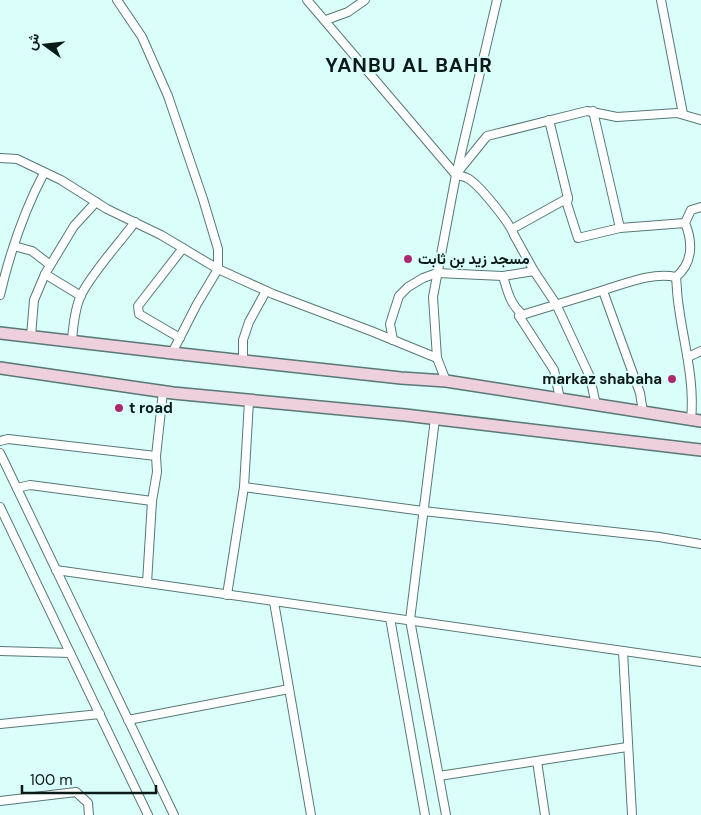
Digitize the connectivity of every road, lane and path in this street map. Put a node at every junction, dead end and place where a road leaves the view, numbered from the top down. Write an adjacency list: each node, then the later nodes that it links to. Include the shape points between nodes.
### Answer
1 (117, 0): 24 (street, via 142,37 168,96 218,249)
2 (307, 0): 6 (street)
3 (365, 0): 6 (street, via 348,12)
4 (497, 0): 13 (street)
5 (661, 0): 8 (street)
6 (326, 20): 13 (street)
7 (593, 111): 8 (street, via 617,117); 9 (street); 19 (street)
8 (683, 114): 10 (street)
9 (549, 120): 13 (street, via 487,136); 14 (street)
10 (701, 120)
11 (0, 158): 12 (street, via 17,159)
12 (44, 172): 15 (street); 21 (street, via 29,201)
13 (456, 174): 20 (street, via 468,178 487,196); 26 (street)
14 (568, 198): 19 (street, via 578,238); 20 (street)
15 (96, 202): 17 (street); 23 (street, via 74,226)
16 (701, 207): 18 (street, via 691,210)
17 (135, 222): 22 (street); 33 (street)
18 (685, 223): 19 (street); 29 (street, via 691,256)
19 (620, 228)
20 (512, 229): 25 (street)
21 (14, 246): 23 (street, via 32,251); 32 (street)
22 (183, 248): 24 (street); 38 (street, via 138,306 139,314)
23 (50, 264): 27 (street)
24 (218, 270): 30 (street); 38 (street)
25 (534, 271): 28 (street); 34 (street)
26 (437, 273): 28 (street); 39 (street, via 408,287 399,296 390,324); 44 (street, via 433,297)
27 (45, 274): 33 (street); 37 (street, via 34,300)
28 (503, 276): 35 (street, via 510,298 522,314)
29 (676, 276): 31 (street, via 646,277); 43 (street)
30 (266, 291): 39 (street); 45 (street, via 243,340)
31 (603, 291): 34 (street); 52 (street, via 640,393)
32 (0, 294)
33 (81, 296): 40 (street)
34 (556, 304): 35 (street); 51 (street, via 590,378)
35 (519, 316): 49 (street, via 554,370)
36 (0, 333): 37 (street)
37 (31, 336): 40 (street)
38 (180, 338): 42 (street)
39 (393, 340): 44 (street)
40 (72, 341): 42 (street)
41 (701, 351): 43 (street)
42 (172, 353): 45 (street)
43 (688, 357): 54 (street)
44 (437, 358): 47 (street)
45 (243, 361): 47 (street)
46 (0, 368): 48 (street)
47 (446, 381): 49 (street)
48 (163, 392): 50 (street); 58 (street)
49 (560, 399): 51 (street)
50 (249, 400): 53 (street); 59 (street)
51 (596, 404): 52 (street)
52 (643, 412): 54 (street)
53 (435, 419): 56 (street); 63 (street)
54 (696, 420)
55 (0, 441): 58 (street, via 8,439)
56 (701, 450)
57 (0, 453): 60 (street)
58 (156, 456): 61 (street)
59 (244, 487): 63 (street); 67 (street)
60 (16, 488): 61 (street, via 30,484); 65 (street)
61 (152, 501): 66 (street)
62 (0, 507): 73 (street)
63 (424, 511): 64 (street); 70 (street)
64 (701, 544)
65 (56, 570): 66 (street); 77 (street)
66 (147, 583): 67 (street)
67 (227, 595): 68 (street)
68 (274, 602): 69 (street); 75 (street)
69 (390, 618): 70 (street); 87 (street)
70 (410, 620): 72 (street); 81 (street)
71 (0, 651): 73 (street)
72 (623, 651): 74 (street); 79 (street)
73 (70, 653): 76 (street)
74 (701, 662)
75 (289, 689): 77 (street); 86 (street)
76 (100, 714): 78 (street); 84 (street)
77 (128, 720): 85 (street)
78 (0, 724)
79 (627, 747): 80 (street); 90 (street)
80 (537, 761): 81 (street); 89 (street)
81 (439, 776): 88 (street)
82 (0, 801): 83 (street, via 76,792 88,803)
83 (89, 815)
84 (148, 815)
85 (174, 815)
86 (311, 815)
87 (425, 815)
88 (446, 815)
89 (545, 815)
90 (632, 815)

